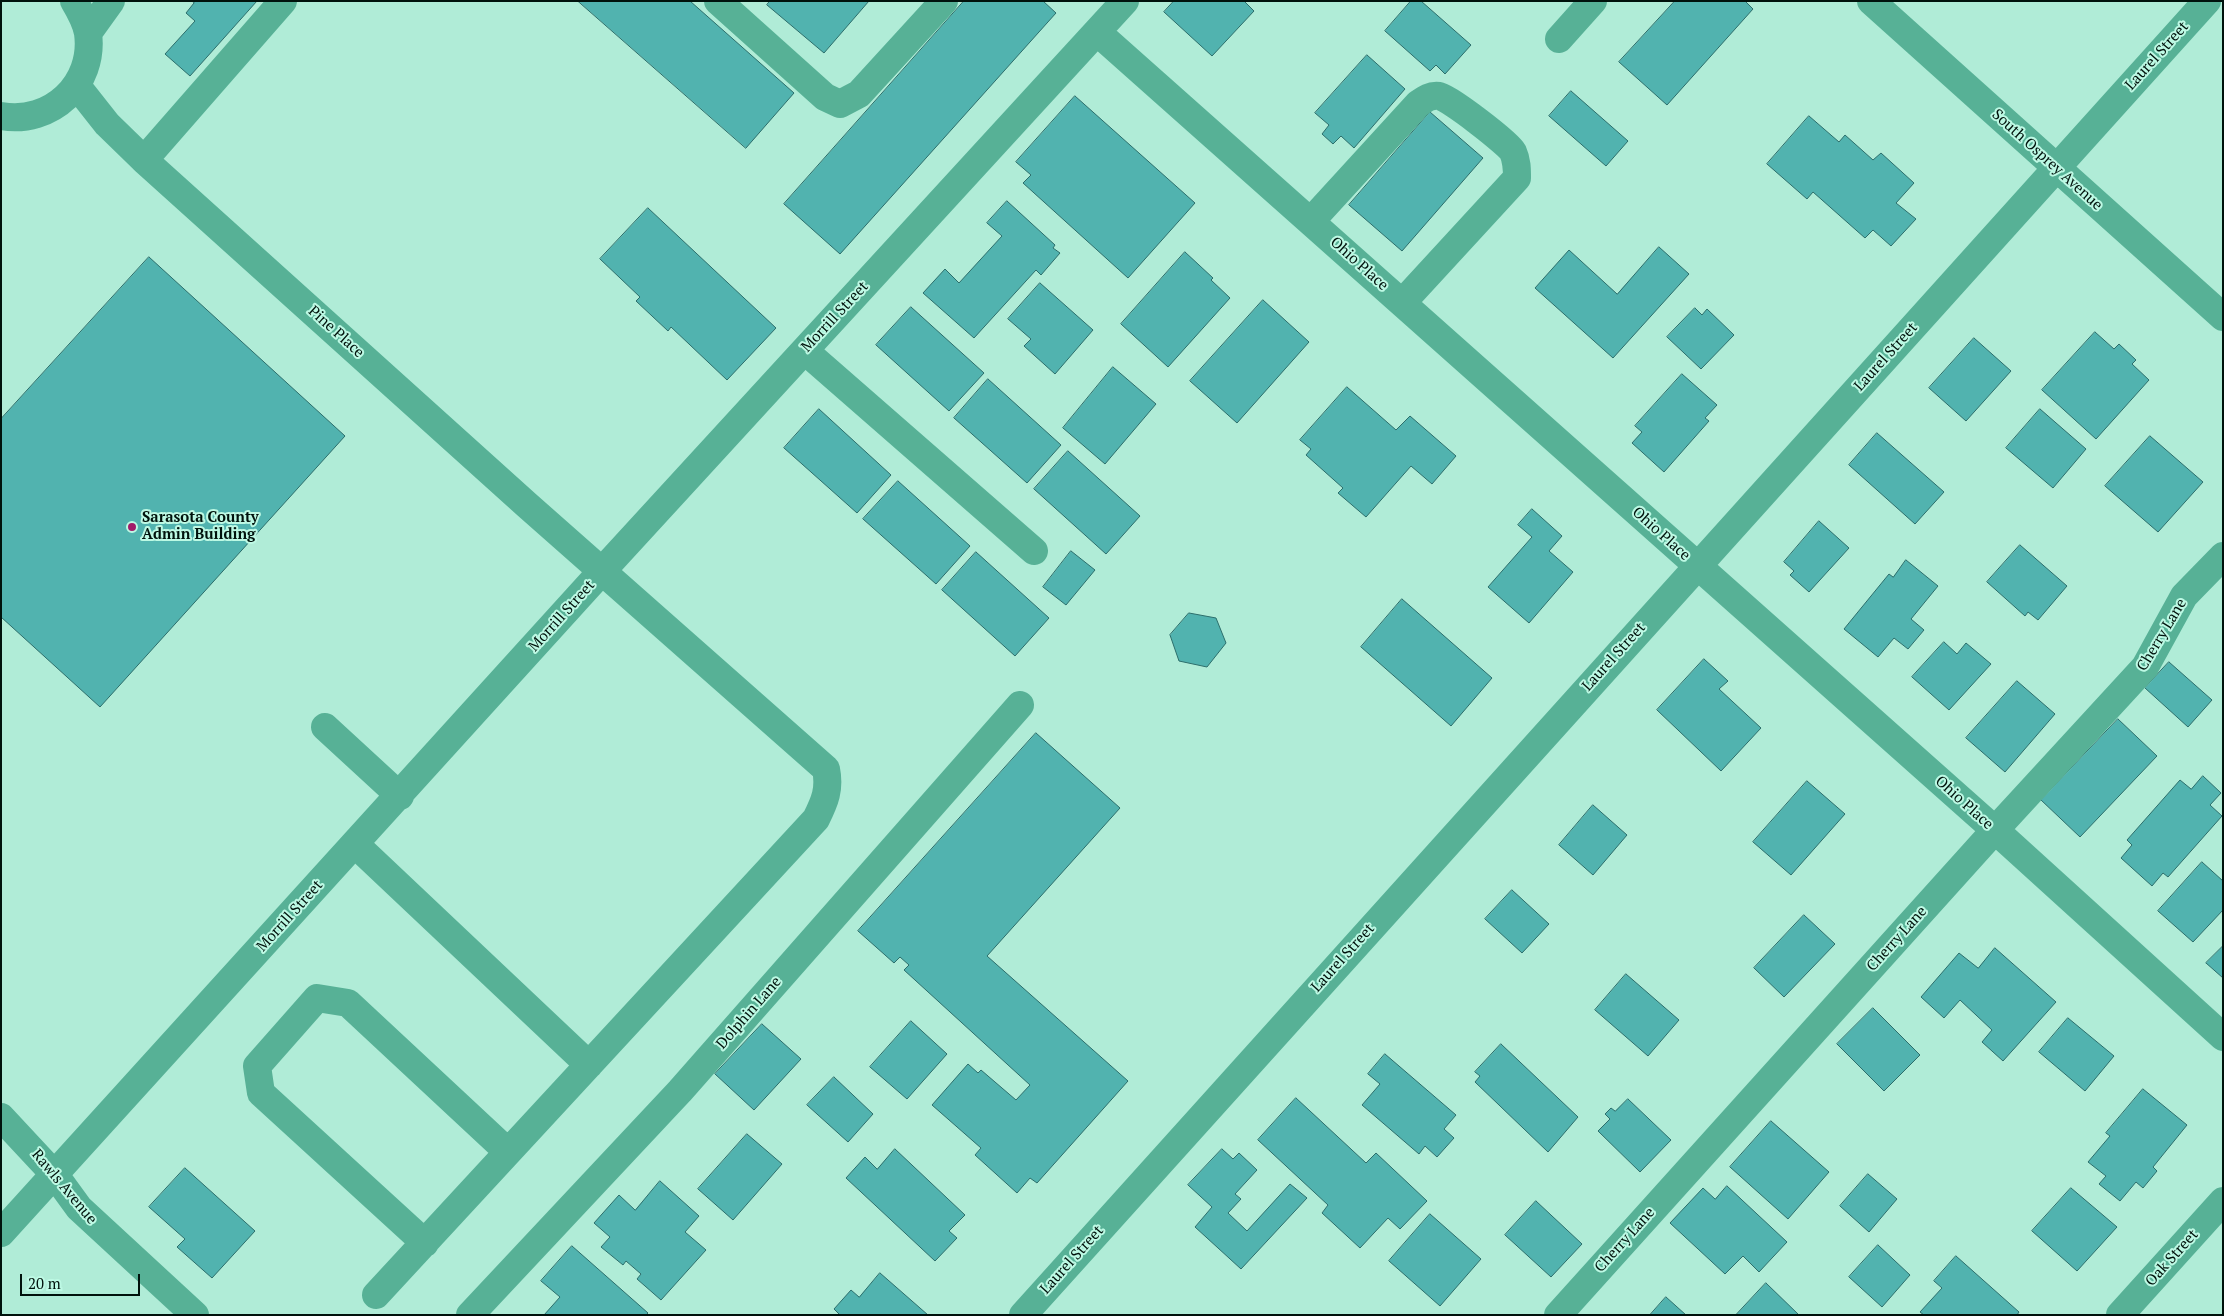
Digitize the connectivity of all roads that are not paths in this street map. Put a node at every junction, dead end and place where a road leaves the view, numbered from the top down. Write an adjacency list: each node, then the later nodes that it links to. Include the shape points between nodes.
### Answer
1 (74, 1): 11 (street)
2 (110, 1): 11 (street)
3 (283, 1): 15 (street)
4 (718, 1): 5 (street, via 825,98 840,104 859,94)
5 (944, 1)
6 (1125, 1): 10 (street, Morrill Street)
7 (1594, 1): 12 (street)
8 (1871, 1): 16 (street, South Osprey Avenue)
9 (2207, 1): 16 (street, Laurel Street)
10 (1097, 32): 17 (street, Ohio Place); 20 (street, Morrill Street)
11 (88, 33): 13 (street, via 85,69)
12 (1559, 40)
13 (77, 86): 14 (street, via 57,106 44,112 17,118); 15 (street, Pine Place, via 107,124)
14 (1, 116)
15 (144, 160): 24 (street, Pine Place)
16 (2056, 168): 19 (street, South Osprey Avenue); 23 (street, Laurel Street)
17 (1310, 221): 18 (street, Ohio Place); 18 (street, via 1418,104 1430,96 1441,96 1512,150 1517,163 1517,178)
18 (1402, 303): 23 (street, Ohio Place)
19 (2223, 317)
20 (805, 351): 21 (street); 24 (street, Morrill Street)
21 (1034, 551)
22 (2223, 556): 28 (street, Cherry Lane, via 2184,596 2145,667)
23 (1696, 566): 28 (street, Ohio Place); 41 (street, Laurel Street)
24 (602, 572): 27 (street, Morrill Street); 31 (street, Pine Place, via 826,769 829,784 816,819)
25 (1020, 705): 40 (street, Dolphin Lane, via 680,1091)
26 (325, 728): 27 (street)
27 (400, 796): 29 (street, Morrill Street)
28 (1995, 830): 30 (street, Ohio Place); 42 (street, Cherry Lane)
29 (356, 845): 31 (street); 34 (street, Morrill Street)
30 (2223, 1037)
31 (589, 1065): 33 (street, Pine Place)
32 (1, 1117): 34 (street, Rawls Avenue)
33 (508, 1152): 37 (street, Pine Place); 37 (street, via 348,1004 317,998 257,1066 261,1093)
34 (55, 1174): 36 (street, Morrill Street); 39 (street, Rawls Avenue, via 79,1208)
35 (2223, 1201): 43 (street, Oak Street)
36 (1, 1233)
37 (425, 1243): 38 (street, Pine Place)
38 (376, 1295)
39 (194, 1315)
40 (470, 1315)
41 (1023, 1315)
42 (1558, 1315)
43 (2120, 1315)

